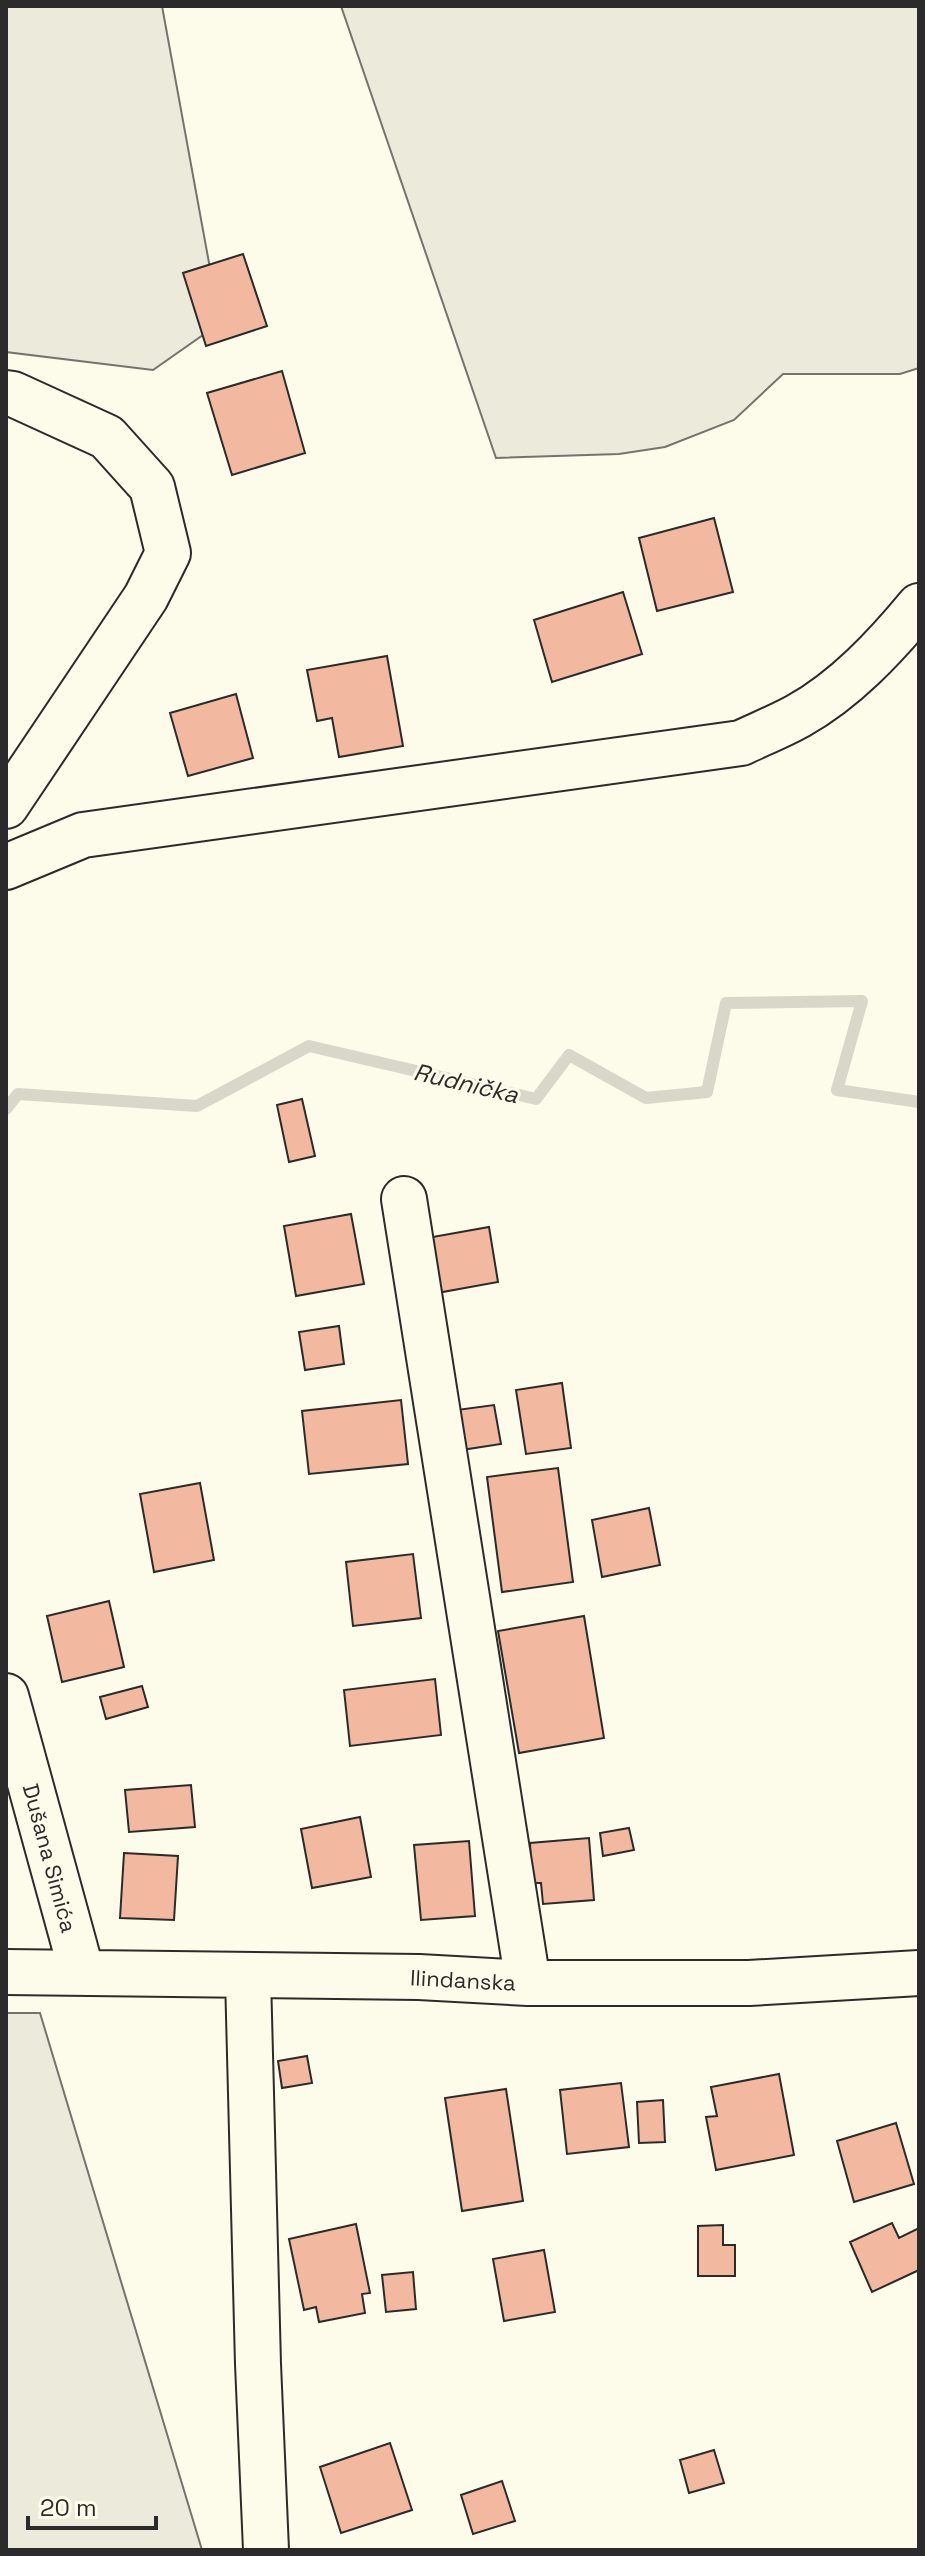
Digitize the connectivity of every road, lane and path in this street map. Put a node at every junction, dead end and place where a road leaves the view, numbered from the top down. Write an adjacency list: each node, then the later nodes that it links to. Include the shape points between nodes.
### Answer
1 (6, 393): 3 (street, via 107,437 152,487 168,553 146,597)
2 (919, 606): 4 (street, via 886,646 850,677 800,715 741,743 83,835)
3 (6, 806)
4 (6, 867)
5 (404, 1199): 11 (street)
6 (6, 1696): 8 (street, Dušana Simića)
7 (6, 1972): 8 (street, Ilindanska)
8 (82, 1973): 10 (street, Ilindanska)
9 (919, 1973): 11 (street, Ilindanska, via 749,1983)
10 (248, 1977): 11 (street, Ilindanska); 12 (street)
11 (528, 1983)
12 (266, 2550)

